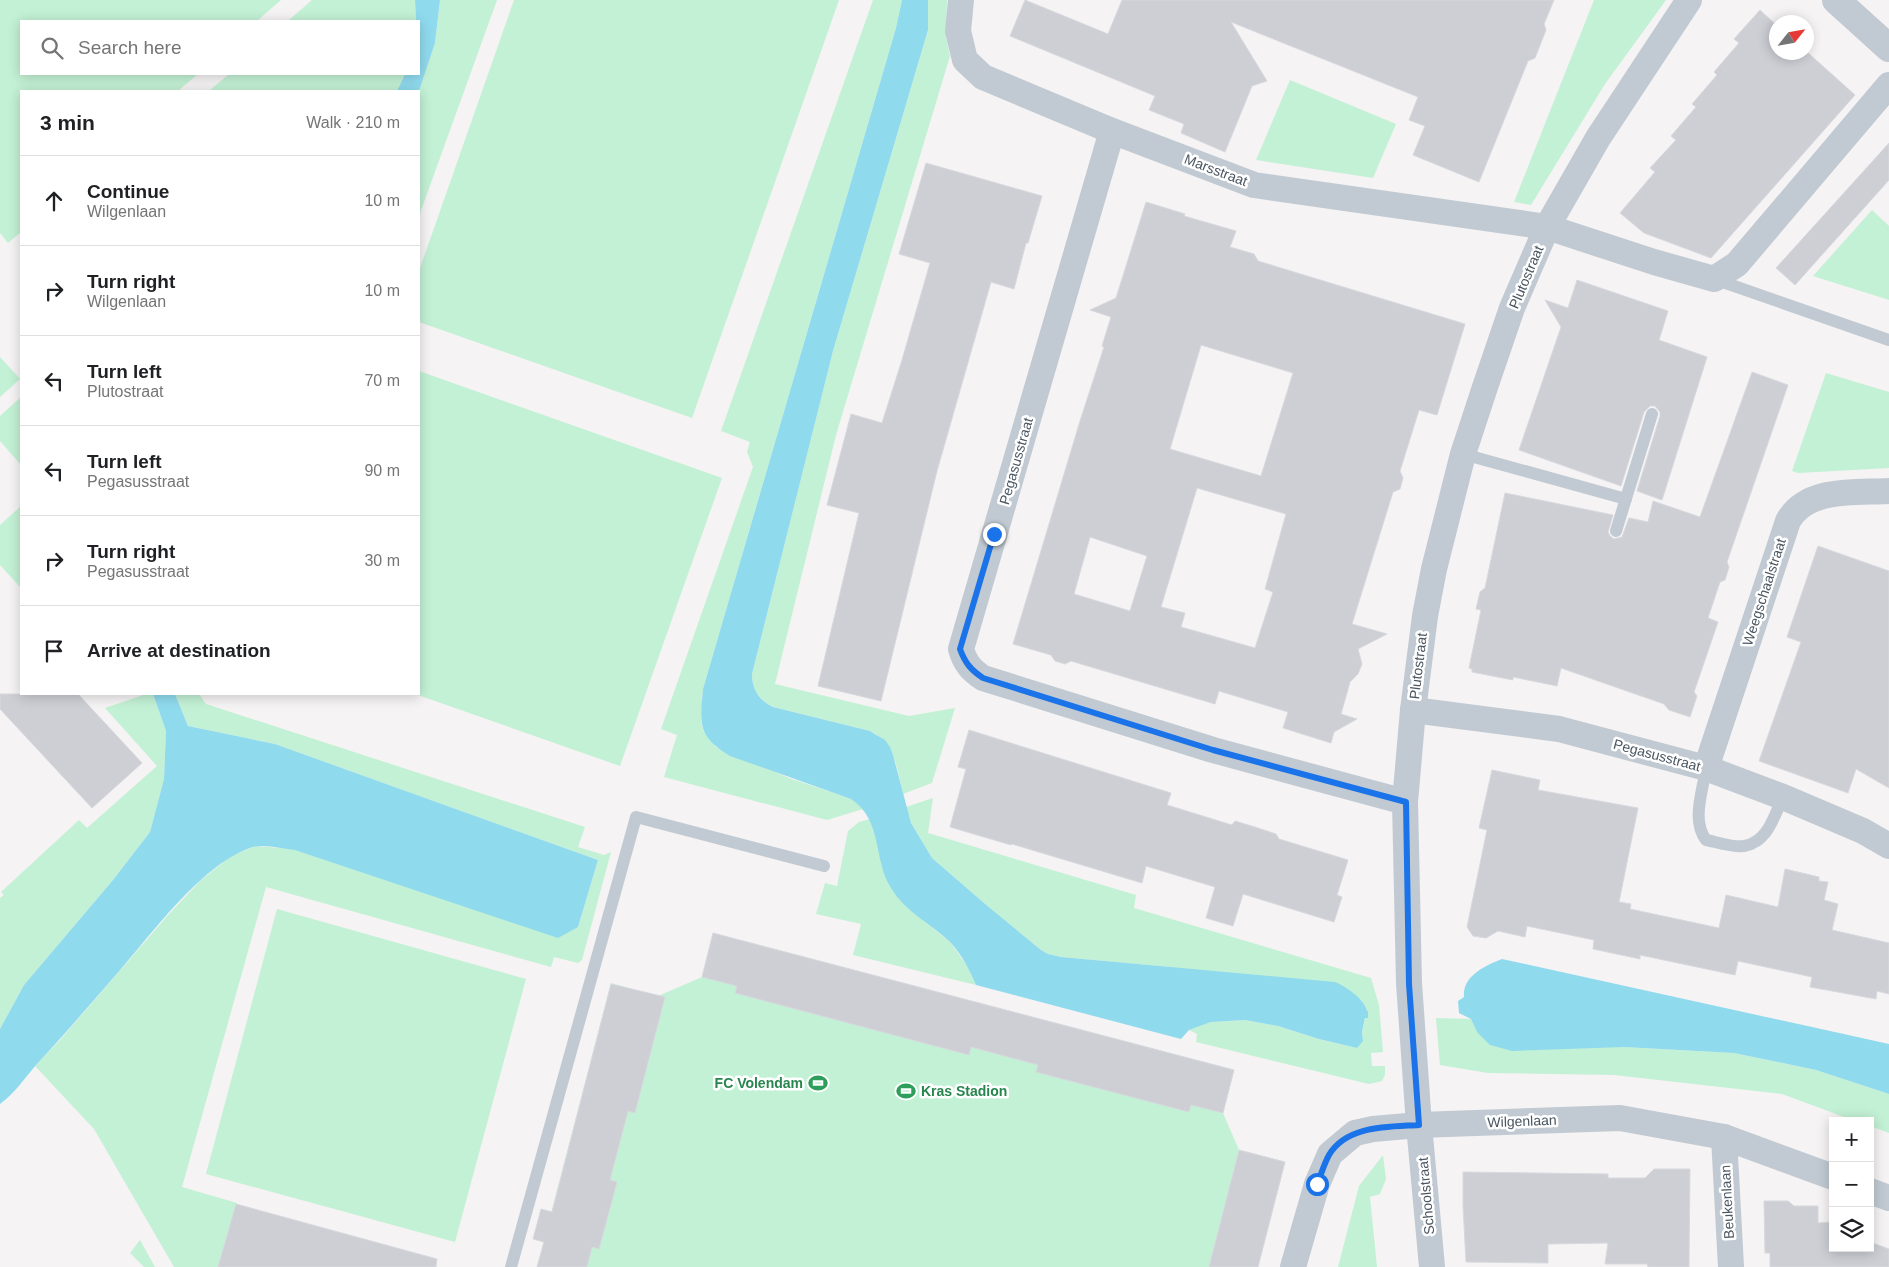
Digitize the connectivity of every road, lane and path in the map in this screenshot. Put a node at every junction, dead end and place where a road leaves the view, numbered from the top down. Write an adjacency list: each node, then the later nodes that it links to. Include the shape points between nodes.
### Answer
1 (960, 0): 6 (street, Marsstraat, via 958,31 965,60 983,77)
2 (1689, 0): 7 (street, Plutostraat, via 1598,138)
3 (1836, 0): 4 (street)
4 (1889, 48)
5 (1889, 85): 8 (street, via 1737,264)
6 (1112, 131): 7 (street, Marsstraat, via 1254,185); 18 (street, Pegasusstraat, via 960,649 964,660 983,678 1213,750)
7 (1547, 227): 8 (street); 11 (street, Plutostraat, via 1512,308)
8 (1714, 279): 9 (lane)
9 (1889, 340)
10 (1652, 414): 13 (lane)
11 (1463, 454): 13 (lane); 15 (street, Plutostraat, via 1434,569)
12 (1889, 491): 16 (street, Weegschaalstraat, via 1826,495 1794,511 1785,529)
13 (1626, 500): 14 (lane)
14 (1616, 531)
15 (1413, 710): 16 (street, Pegasusstraat, via 1559,729); 18 (street, Plutostraat)
16 (1706, 768): 17 (street, Pegasusstraat); 17 (lane, via 1698,821 1706,840 1743,847 1755,842 1764,836)
17 (1783, 797): 19 (street, Pegasusstraat, via 1863,831)
18 (1406, 802): 21 (street, Plutostraat, via 1409,984)
19 (1889, 846)
20 (824, 866): 26 (lane, via 636,818)
21 (1419, 1125): 22 (street, Wilgenlaan, via 1620,1118); 27 (street, Wilgenlaan, via 1355,1133 1330,1154 1317,1184); 28 (street, Schoolstraat)
22 (1724, 1137): 23 (street, Wilgenlaan); 29 (street, Beukenlaan)
23 (1829, 1176)
24 (1874, 1192): 25 (street)
25 (1889, 1198)
26 (511, 1267)
27 (1293, 1267)
28 (1432, 1267)
29 (1731, 1267)

